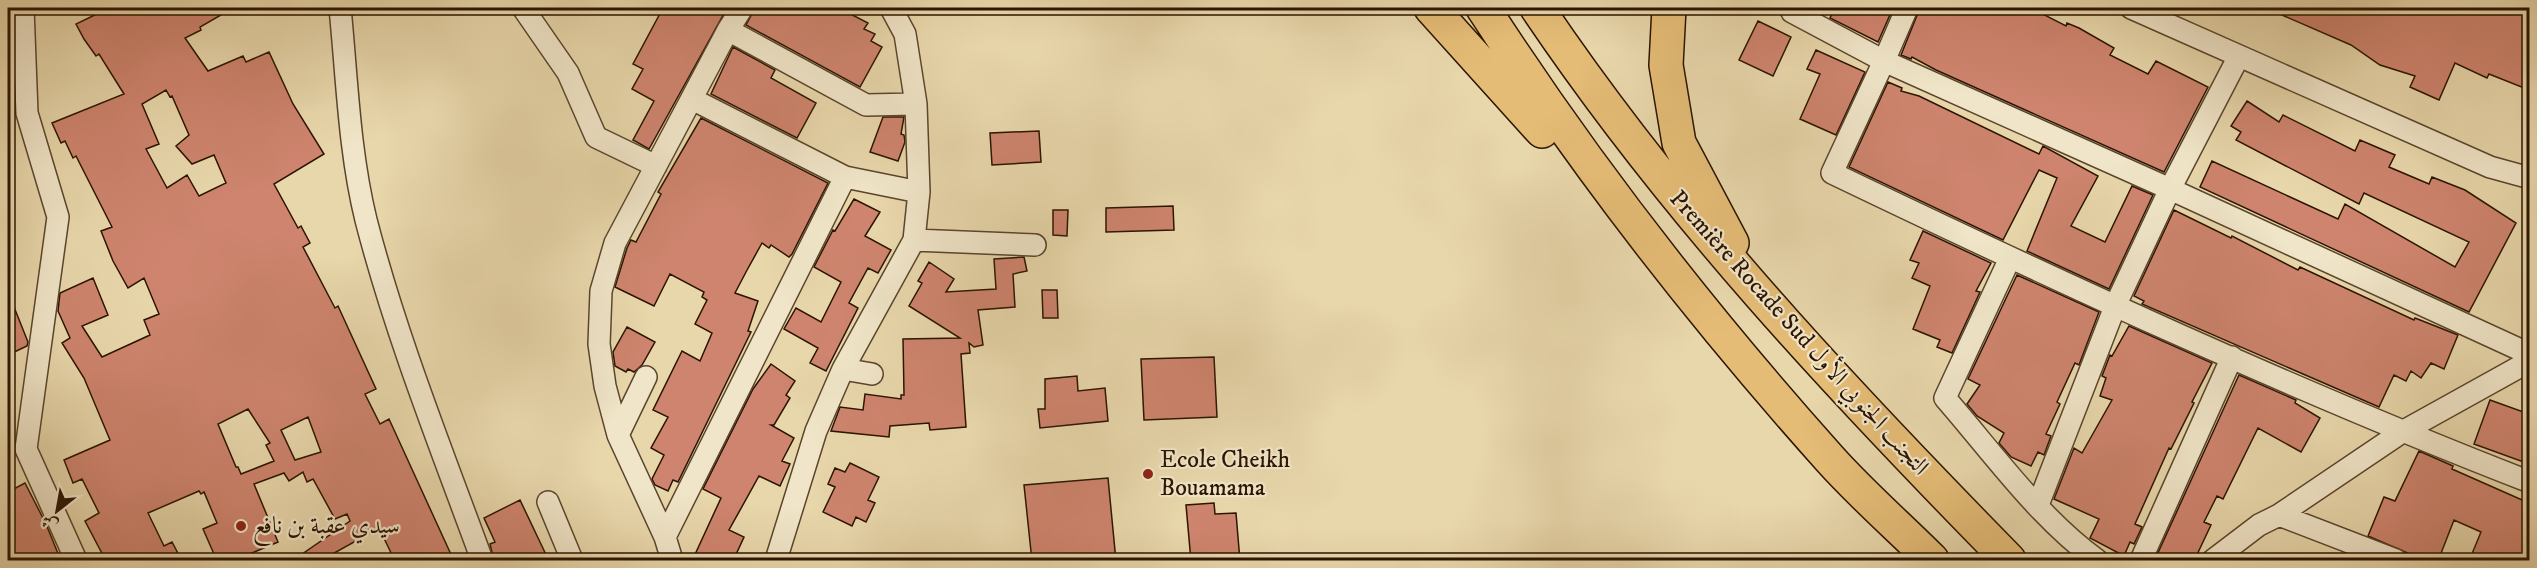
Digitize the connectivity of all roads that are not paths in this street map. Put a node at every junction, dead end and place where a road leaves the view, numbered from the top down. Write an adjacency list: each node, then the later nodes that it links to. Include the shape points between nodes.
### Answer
1 (23, 8): 42 (street, via 27,113 58,217 26,449)
2 (340, 8): 43 (street, via 356,166 366,219 403,343)
3 (523, 8): 18 (street, via 568,73 597,137)
4 (742, 8): 13 (street)
5 (891, 8): 17 (street, via 905,34)
6 (1431, 8): 28 (highway)
7 (1483, 8): 28 (highway, Première Rocade Sud التجنب الجنوبي الأول, via 1528,79)
8 (1537, 8): 26 (highway, Première Rocade Sud التجنب الجنوبي الأول, via 1670,190)
9 (1669, 8): 26 (highway, via 1666,65 1679,144)
10 (1791, 8): 15 (street)
11 (1906, 8): 15 (street)
12 (2131, 8): 14 (street)
13 (728, 30): 16 (street); 17 (street, via 866,105)
14 (2238, 56): 20 (street, via 2490,167); 21 (street)
15 (1884, 61): 21 (street); 25 (street, via 1832,173)
16 (692, 99): 18 (street); 19 (street)
17 (916, 104): 22 (street)
18 (656, 166): 36 (street, via 615,243 601,291 599,344)
19 (845, 177): 22 (street); 41 (street)
20 (2529, 178)
21 (2170, 189): 27 (street); 29 (street)
22 (919, 192): 23 (street)
23 (914, 240): 24 (street); 32 (street)
24 (1035, 245)
25 (2010, 258): 27 (street); 39 (street, via 1945,398)
26 (1762, 300): 48 (highway, Première Rocade Sud التجنب الجنوبي الأول)
27 (2116, 304): 30 (street); 39 (street)
28 (1702, 312): 47 (highway, Première Rocade Sud التجنب الجنوبي الأول, via 1830,459)
29 (2529, 352)
30 (2232, 357): 35 (street); 50 (street)
31 (2529, 361): 35 (street)
32 (843, 369): 33 (street); 46 (street, via 816,431)
33 (872, 374)
34 (646, 377): 36 (street)
35 (2402, 432): 37 (street); 40 (street)
36 (618, 435): 41 (street)
37 (2529, 482)
38 (548, 502): 44 (street)
39 (2038, 505): 49 (street)
40 (2279, 515): 51 (street, via 2259,525); 52 (street)
41 (665, 537): 45 (street)
42 (76, 561)
43 (482, 561)
44 (572, 561)
45 (672, 561)
46 (776, 561)
47 (1932, 561)
48 (2009, 561)
49 (2097, 561)
50 (2142, 561)
51 (2212, 561)
52 (2396, 561)

